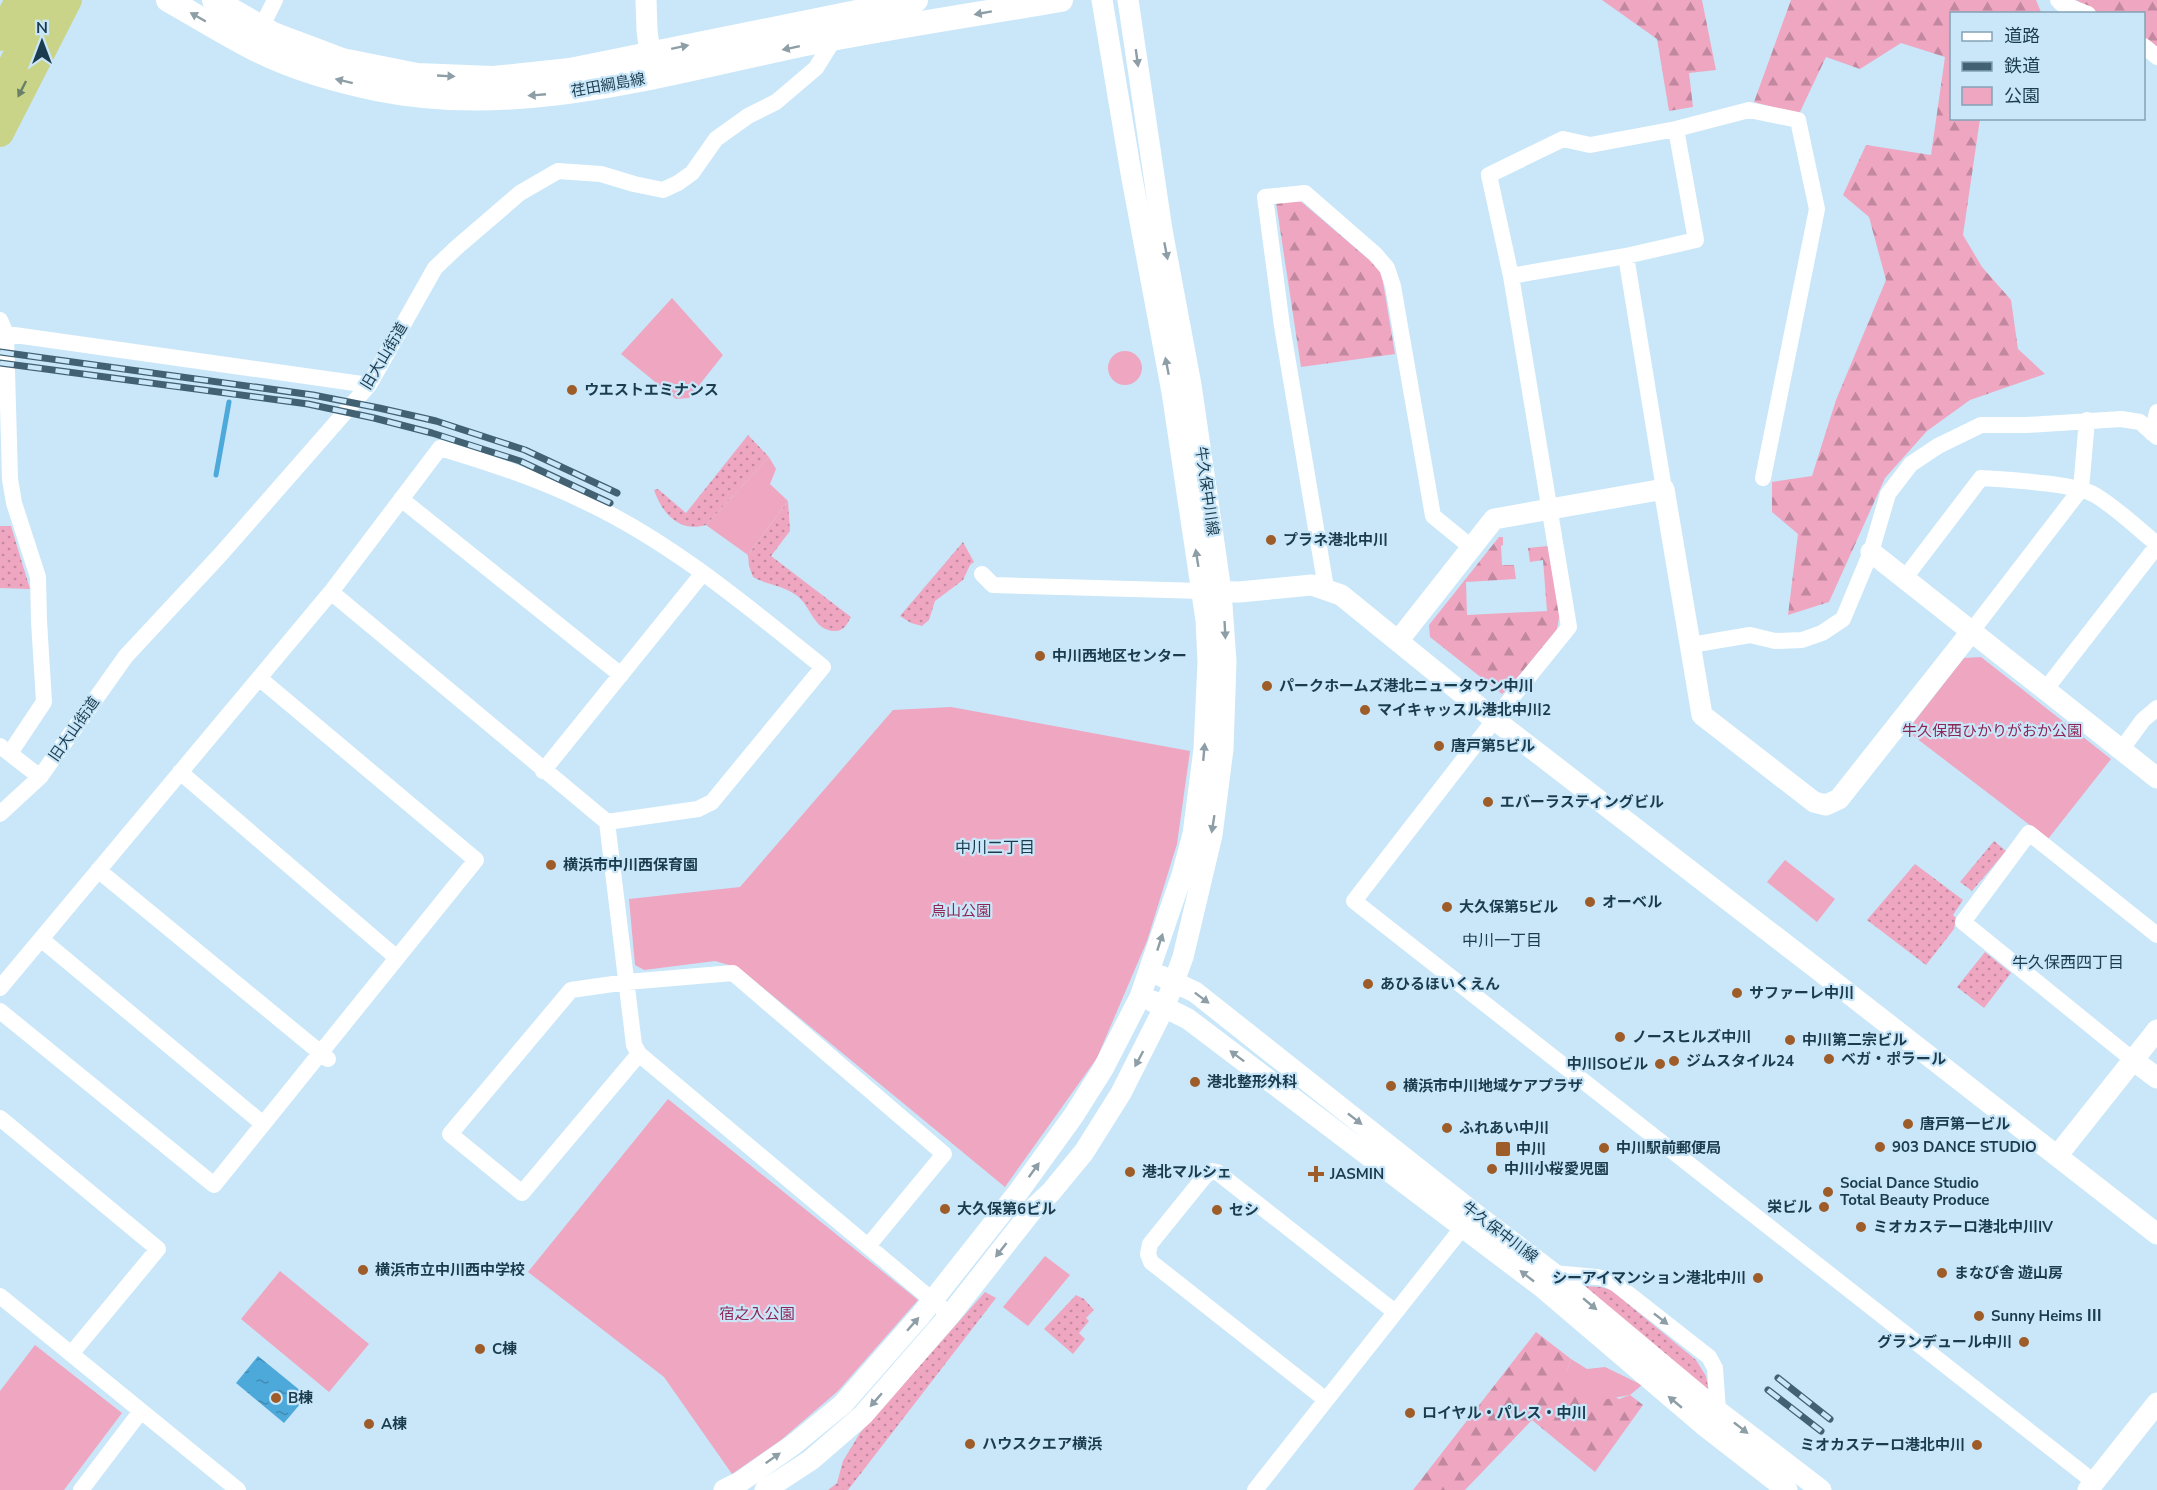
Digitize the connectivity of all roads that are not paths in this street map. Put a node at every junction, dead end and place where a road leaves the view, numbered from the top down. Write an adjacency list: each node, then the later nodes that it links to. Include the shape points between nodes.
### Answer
1 (19, 0): 16 (highway)
2 (46, 0): 21 (highway)
3 (68, 0): 23 (highway, one-way to 23)
4 (168, 0): 15 (main road, 荏田綱島線, one-way to 4)
5 (214, 0): 15 (main road, 荏田綱島線)
6 (275, 0): 15 (street)
7 (646, 0): 20 (street)
8 (916, 0): 13 (main road, 荏田綱島線)
9 (1061, 0): 17 (main road, 荏田綱島線, one-way to 17)
10 (1102, 0): 43 (street, 牛久保中川線, one-way to 10, via 1131,173)
11 (1128, 0): 43 (street, 牛久保中川線, one-way to 43, via 1162,230 1191,385)
12 (2058, 0): 14 (street)
13 (846, 7): 20 (main road, 荏田綱島線, one-way to 13)
14 (2083, 12)
15 (253, 36): 20 (main road, 荏田綱島線, via 273,34 415,85)
16 (0, 37)
17 (834, 39): 20 (main road, 荏田綱島線, one-way to 20); 27 (street, 旧大山街道, via 816,68 777,102 748,116 716,139 692,173 678,183 663,190 601,174 558,171 520,193 435,267)
18 (2145, 47): 19 (street)
19 (2157, 57)
20 (651, 65)
21 (0, 88)
22 (1676, 129): 24 (street, via 1696,240); 25 (street, via 1590,145 1563,139 1489,175); 31 (street, via 1749,110 1798,120 1817,209)
23 (0, 133)
24 (1626, 256): 25 (street); 32 (street)
25 (1511, 276): 35 (street)
26 (2, 329): 27 (street); 53 (street, via 10,479 38,577 44,702)
27 (369, 385): 57 (street, 旧大山街道, via 126,656)
28 (2157, 412): 30 (street)
29 (2087, 420): 30 (street, via 2140,422); 33 (street); 38 (street, via 1981,425 1938,446 1911,464 1888,494)
30 (2154, 435)
31 (1763, 478)
32 (1664, 489): 35 (street); 47 (street)
33 (2081, 489): 36 (street, via 2094,494); 41 (street, via 1981,478); 45 (street)
34 (401, 499): 39 (street, via 440,448 514,471 587,502 660,543); 44 (street); 48 (street)
35 (1549, 510): 37 (street, via 1494,519); 52 (street, via 1569,627)
36 (2157, 545): 50 (street)
37 (1471, 547): 42 (street, via 1433,516 1387,268 1305,193 1265,197 1282,326); 46 (street)
38 (1871, 552): 41 (street); 47 (street, via 1843,619 1822,633 1802,640 1775,641 1750,635)
39 (703, 573): 48 (street); 60 (street, via 823,667 712,802 698,809)
40 (982, 574): 43 (street, via 993,585)
41 (1904, 579): 45 (street)
42 (1326, 588): 43 (street, via 1299,585); 46 (street, via 1341,595)
43 (1212, 591): 65 (street, 牛久保中川線, one-way to 43, via 1182,875 1200,792 1208,662 1206,620); 66 (street, 牛久保中川線, one-way to 66, via 1226,662 1219,792 1183,957)
44 (331, 592): 49 (street); 55 (street)
45 (1971, 632): 47 (street, via 1839,799 1826,805 1814,802 1702,715); 50 (street)
46 (1398, 641): 52 (street)
47 (1691, 645)
48 (621, 675): 55 (street)
49 (259, 678): 56 (street); 64 (street, via 476,860)
50 (2045, 690): 54 (street)
51 (2157, 708): 54 (street)
52 (1495, 720): 79 (street); 93 (street, via 1354,901)
53 (5, 749): 57 (street)
54 (2121, 750): 58 (street)
55 (543, 771): 60 (street)
56 (180, 772): 61 (street); 64 (street)
57 (40, 777): 59 (street, 旧大山街道)
58 (2157, 778)
59 (0, 814)
60 (607, 822): 67 (street)
61 (98, 870): 63 (street); 74 (street)
62 (2157, 935): 75 (street, via 2029,833 1963,922)
63 (41, 939): 68 (street); 78 (street)
64 (397, 958): 74 (street)
65 (1150, 972): 66 (street, 牛久保中川線); 69 (street, 牛久保中川線)
66 (1174, 981): 70 (street, 牛久保中川線); 80 (street, 牛久保中川線, one-way to 80, via 1195,993)
67 (627, 982): 73 (street, via 634,1045); 73 (street, via 571,990 450,1134 522,1193); 82 (street, via 733,973 944,1154)
68 (0, 988)
69 (1140, 997): 70 (street, 牛久保中川線); 85 (street, one-way to 69, via 1074,1115)
70 (1165, 1006): 80 (street, 牛久保中川線, one-way to 70, via 1188,1018); 87 (street, one-way to 87, via 1121,1093 1084,1152 1035,1207)
71 (0, 1011): 78 (street, via 214,1185)
72 (2157, 1030): 75 (street)
73 (639, 1053): 82 (street)
74 (325, 1056): 78 (street)
75 (2133, 1060): 76 (street); 79 (street)
76 (2157, 1078)
77 (0, 1118): 88 (street, via 158,1249)
78 (263, 1124)
79 (2057, 1156): 81 (street)
80 (1468, 1220): 83 (street, 牛久保中川線); 86 (street); 99 (street, 牛久保中川線, one-way to 80, via 1706,1427)
81 (2157, 1234)
82 (868, 1246): 85 (street)
83 (1553, 1273): 92 (street, 牛久保中川線, one-way to 92); 92 (street, one-way to 92, via 1607,1279 1709,1357 1715,1368)
84 (0, 1296): 88 (street)
85 (932, 1300): 87 (street); 96 (street, one-way to 85, via 793,1445 843,1404)
86 (1395, 1312): 89 (street); 89 (street, via 1217,1172 1205,1176 1150,1244 1151,1262)
87 (950, 1316): 97 (street, one-way to 97, via 863,1415 811,1460)
88 (71, 1354): 91 (street)
89 (1326, 1400): 98 (street)
90 (2157, 1404): 93 (street)
91 (141, 1411): 94 (street); 95 (street)
92 (1718, 1411): 100 (street, 牛久保中川線, one-way to 100)
93 (2091, 1486)
94 (81, 1490)
95 (238, 1490)
96 (724, 1490)
97 (765, 1490)
98 (1255, 1490)
99 (1787, 1490)
100 (1821, 1490)

